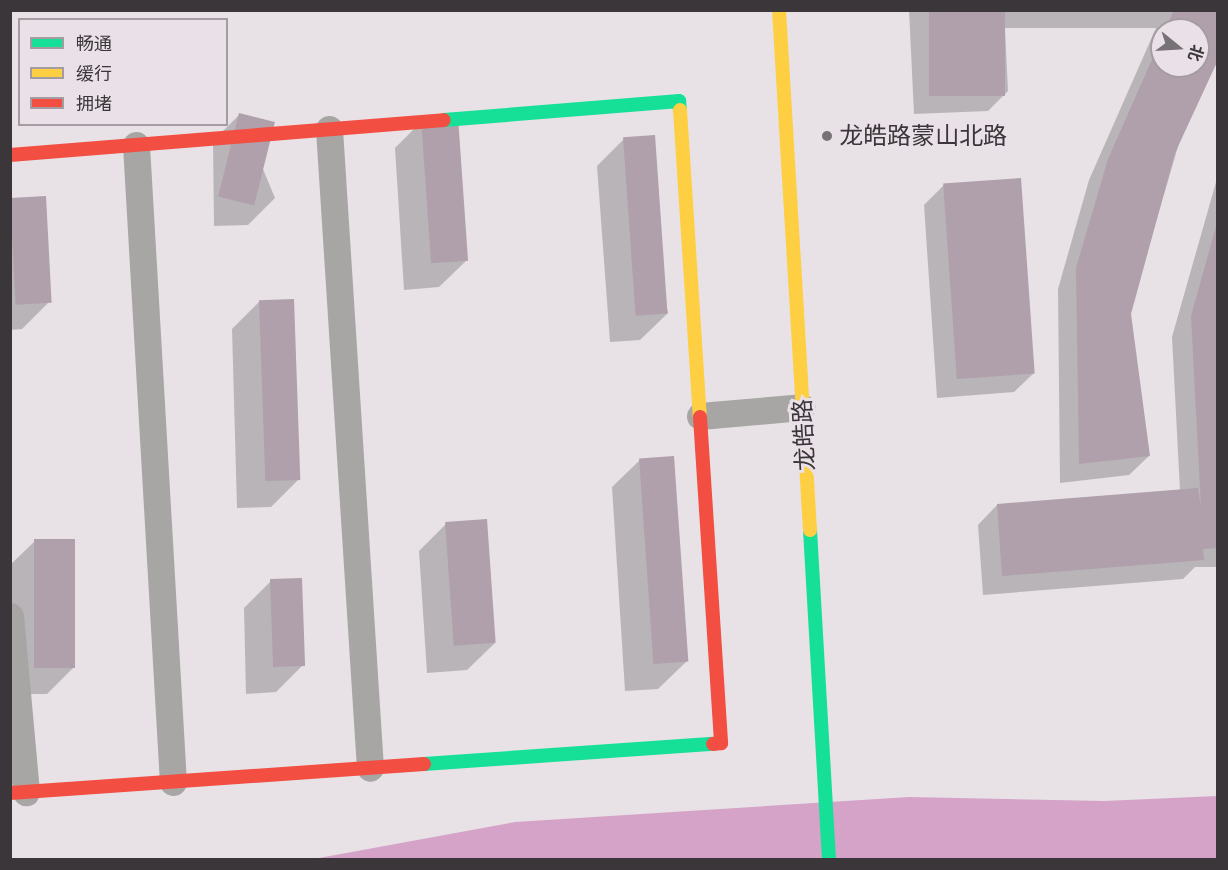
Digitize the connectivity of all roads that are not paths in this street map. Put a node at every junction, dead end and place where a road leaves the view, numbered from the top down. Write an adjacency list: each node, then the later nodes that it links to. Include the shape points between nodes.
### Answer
1 (779, 10): 5 (street, 龙皓路)
2 (328, 129): 3 (street); 6 (street, via 679,100); 8 (street)
3 (136, 145): 4 (street); 9 (street)
4 (10, 155)
5 (802, 407): 6 (street); 11 (street, 龙皓路)
6 (700, 416): 8 (street, via 721,743)
7 (10, 616): 10 (street)
8 (370, 768): 9 (street)
9 (172, 782): 10 (street)
10 (18, 793)
11 (829, 860)

